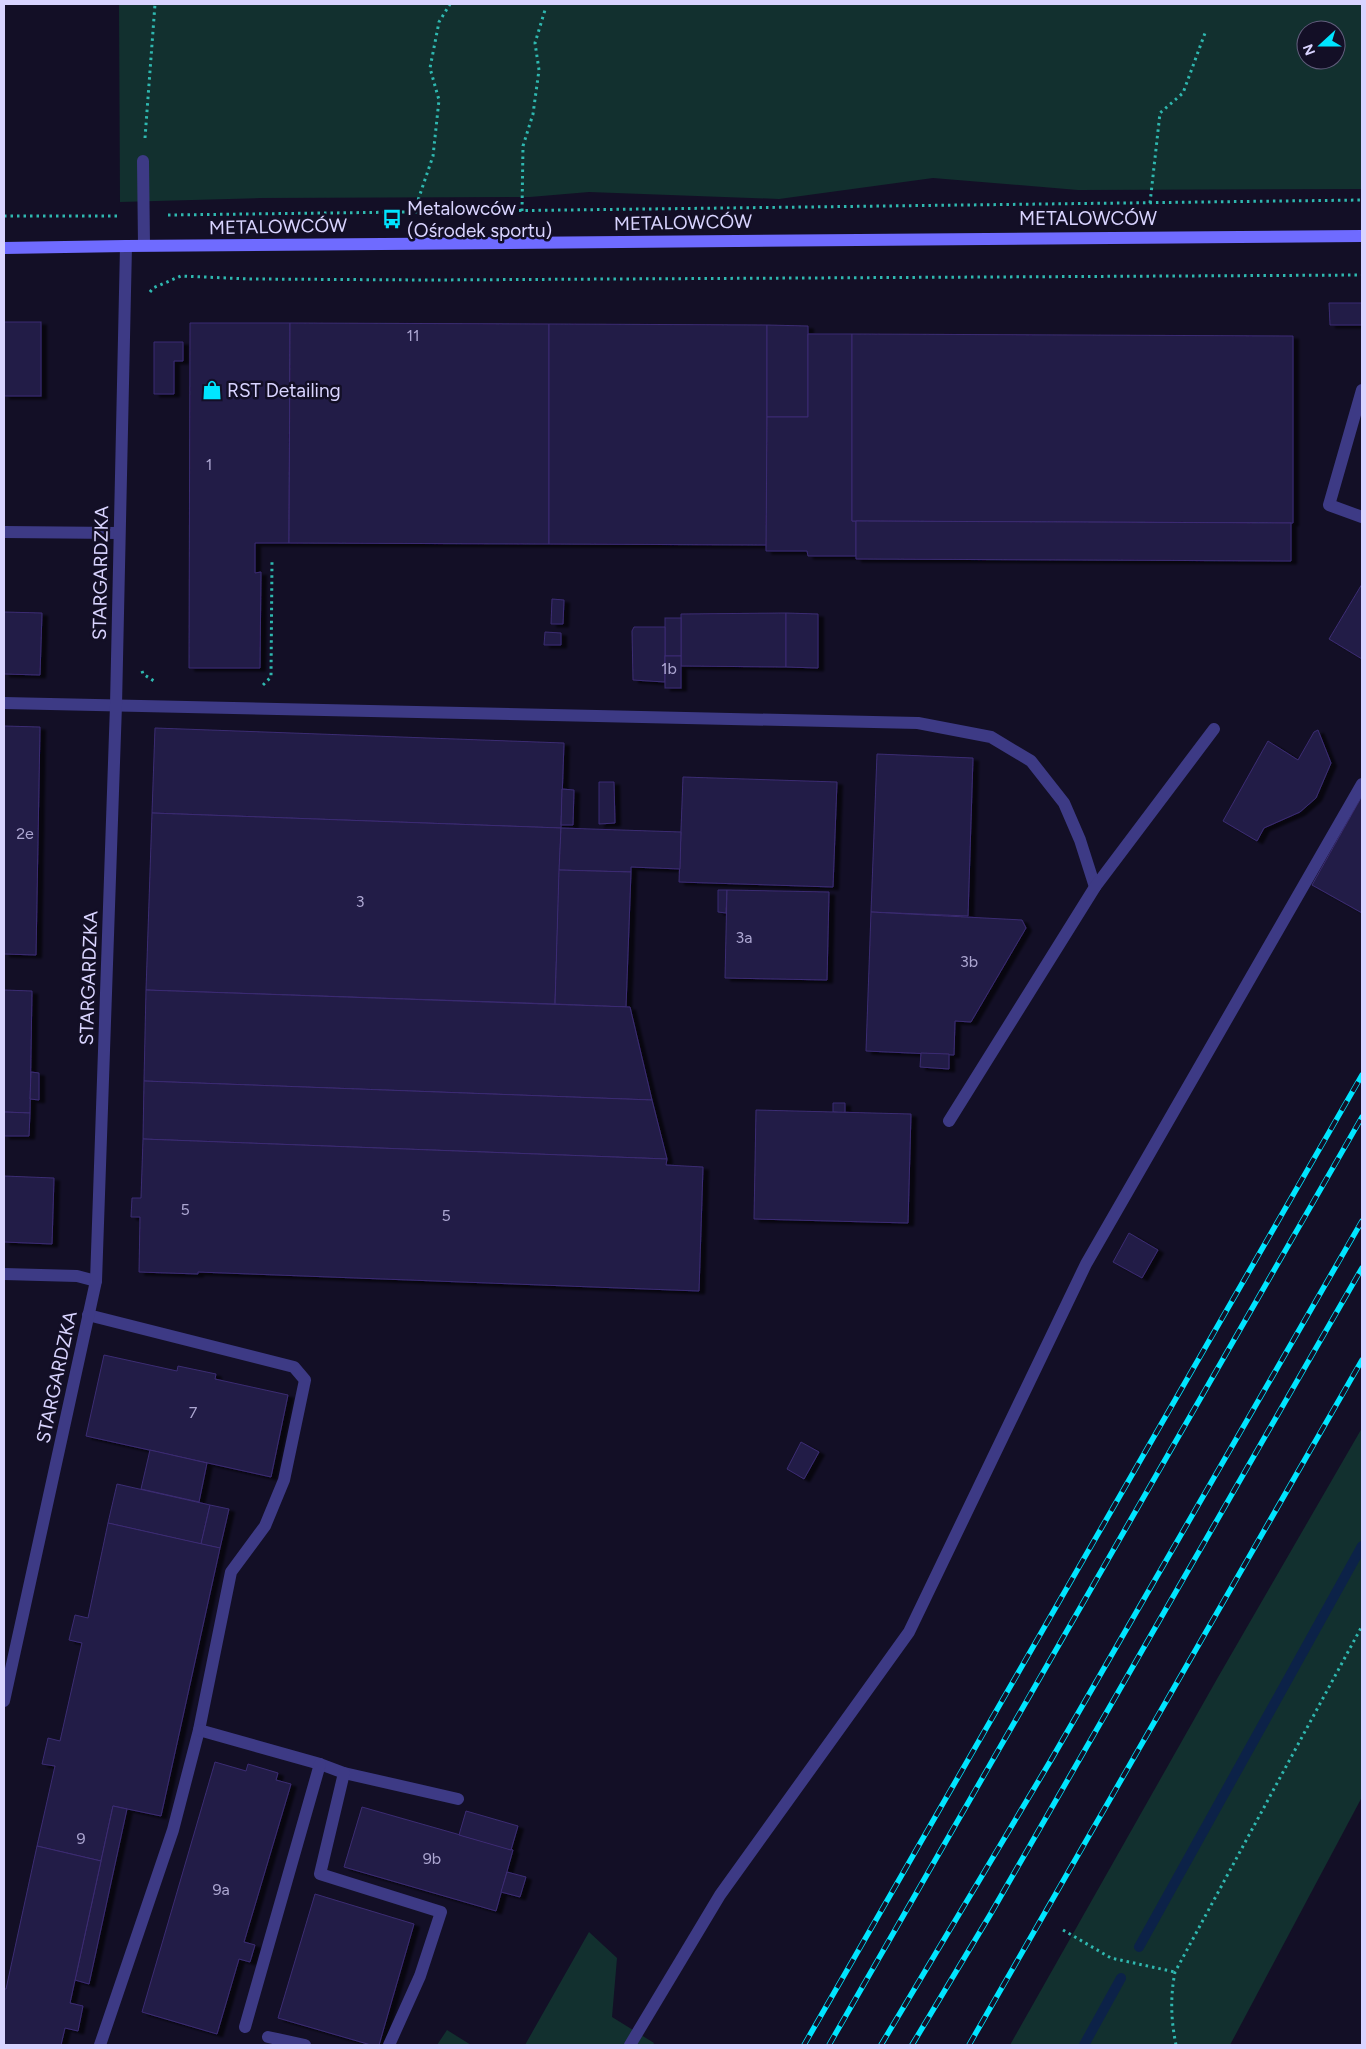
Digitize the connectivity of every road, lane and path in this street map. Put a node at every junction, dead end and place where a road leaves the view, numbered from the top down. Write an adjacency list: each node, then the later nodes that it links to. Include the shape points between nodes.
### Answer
1 (154, 4): 5 (path)
2 (450, 4): 9 (path, via 439,22 430,68 438,100 433,156)
3 (545, 10): 8 (path, via 535,43 540,70 533,114 523,146)
4 (1205, 33): 7 (path, via 1183,93 1160,114)
5 (143, 161): 11 (street)
6 (1362, 200): 7 (path)
7 (1150, 202): 8 (path)
8 (522, 211): 9 (path)
9 (414, 212): 11 (path)
10 (4, 216): 11 (path)
11 (143, 216): 14 (street)
12 (1362, 236): 14 (street, METALOWCÓW)
13 (126, 246): 14 (street, METALOWCÓW); 15 (street, METALOWCÓW); 21 (street, STARGARDZKA)
14 (144, 246)
15 (4, 248)
16 (1362, 275): 17 (path, via 449,280 181,276 153,288)
17 (148, 296)
18 (1362, 390): 19 (street, via 1329,504)
19 (1362, 518)
20 (4, 532): 21 (street)
21 (119, 533): 27 (street, STARGARDZKA)
22 (272, 561): 25 (path, via 271,677)
23 (141, 666): 24 (path, via 142,674)
24 (148, 678)
25 (261, 688)
26 (4, 703): 27 (street)
27 (116, 705): 30 (street, via 918,723 991,737 1031,761 1064,803); 33 (street, STARGARDZKA)
28 (1214, 729): 30 (street)
29 (1362, 784): 48 (street, via 1086,1264 909,1632 720,1895)
30 (1095, 887): 31 (street)
31 (950, 1121)
32 (4, 1274): 33 (street, via 77,1276)
33 (96, 1281): 34 (street, STARGARDZKA)
34 (88, 1315): 36 (street, STARGARDZKA); 37 (street, via 294,1368 305,1380 284,1480 265,1526 231,1572)
35 (1362, 1626): 42 (path)
36 (4, 1701)
37 (199, 1730): 38 (street); 45 (street, via 173,1830)
38 (320, 1764): 39 (street); 43 (street)
39 (344, 1773): 40 (street); 47 (street, via 320,1874 441,1912 420,1976)
40 (458, 1799)
41 (1063, 1930): 42 (path, via 1111,1958)
42 (1175, 1972): 49 (path, via 1171,1994)
43 (245, 2027)
44 (268, 2037): 46 (street)
45 (100, 2045)
46 (305, 2045)
47 (389, 2045)
48 (630, 2045)
49 (1176, 2045)

